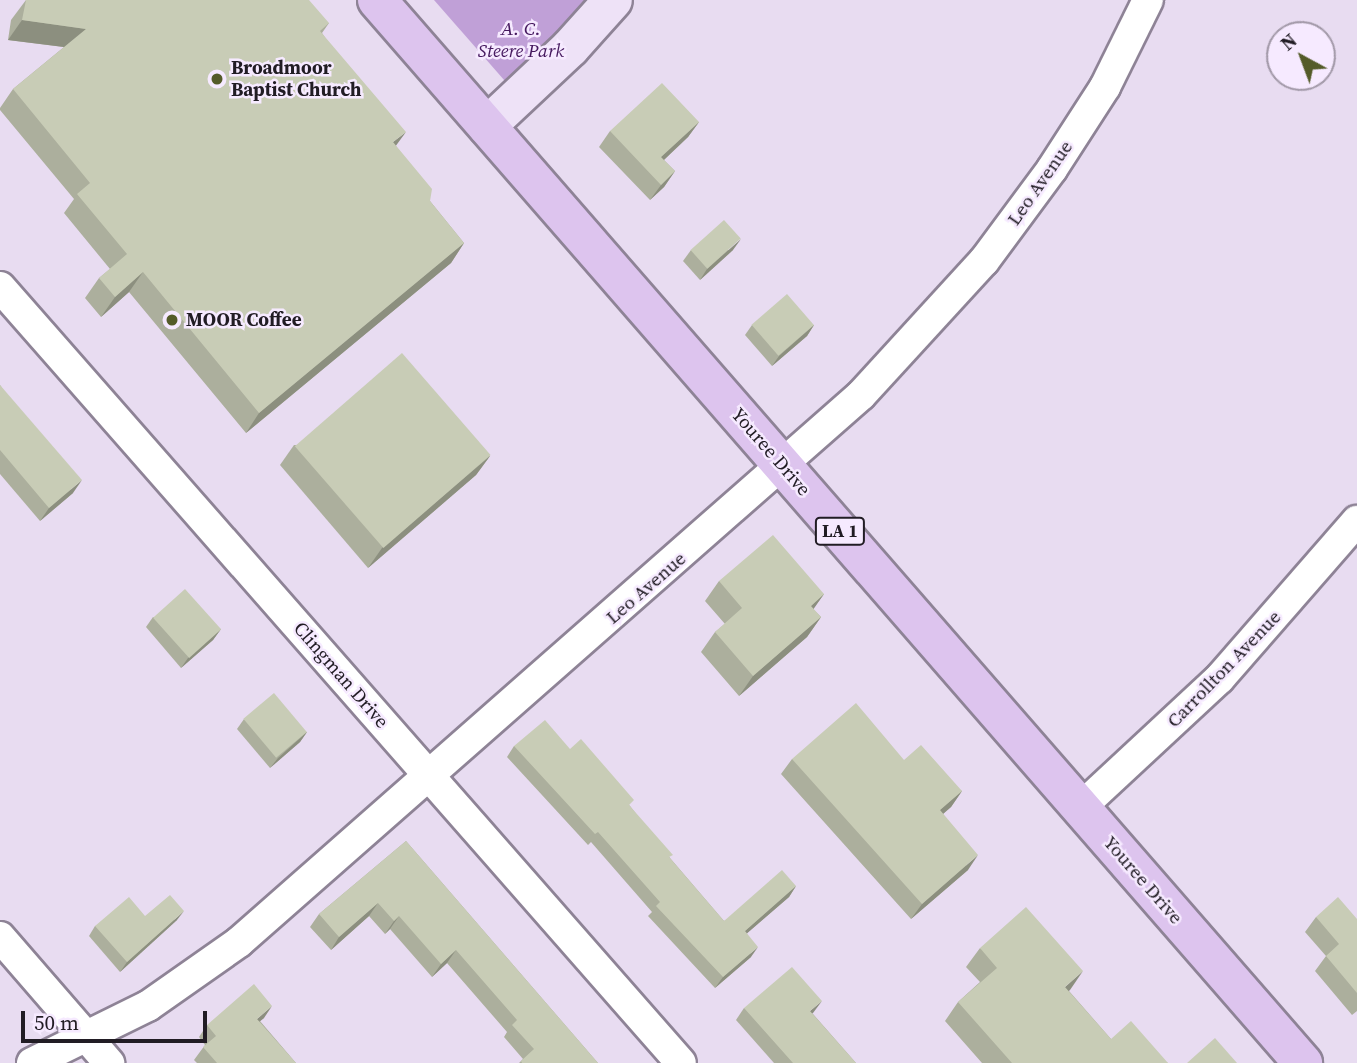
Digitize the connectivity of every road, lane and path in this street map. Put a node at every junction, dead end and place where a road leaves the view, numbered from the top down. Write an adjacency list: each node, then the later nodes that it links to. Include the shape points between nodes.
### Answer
1 (377, 0): 4 (main road, Youree Drive / LA 1)
2 (613, 0): 4 (street, via 570,48)
3 (1148, 0): 6 (street, Leo Avenue, via 1105,87 984,261 908,349)
4 (487, 125): 6 (main road, Youree Drive / LA 1)
5 (0, 287): 8 (street, Clingman Drive)
6 (783, 466): 8 (street, Leo Avenue); 9 (main road, Youree Drive / LA 1)
7 (1357, 521): 9 (street, Carrollton Avenue, via 1219,679)
8 (430, 776): 11 (street, Leo Avenue, via 239,942 180,987); 14 (street, Clingman Drive)
9 (1080, 808): 15 (main road, Youree Drive / LA 1)
10 (0, 937): 11 (street)
11 (88, 1038): 12 (street, Leo Avenue); 13 (street)
12 (32, 1063)
13 (110, 1063)
14 (681, 1063)
15 (1303, 1063)

